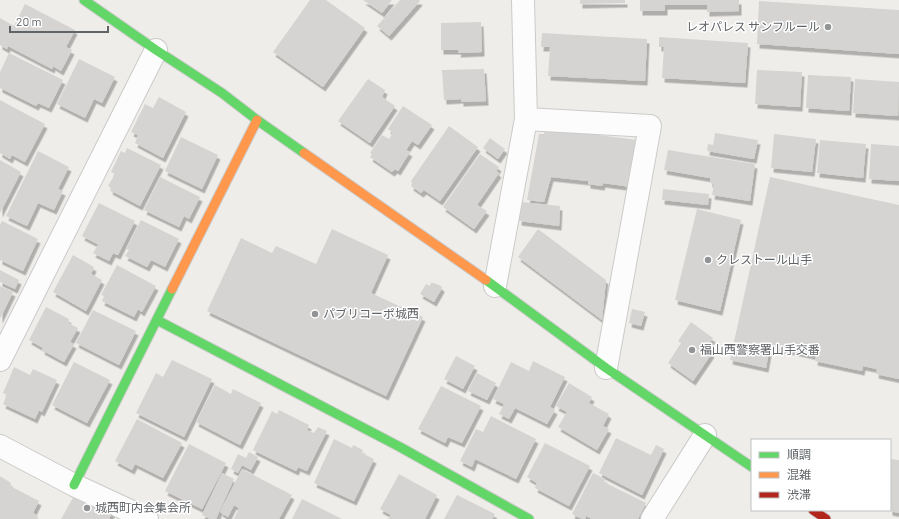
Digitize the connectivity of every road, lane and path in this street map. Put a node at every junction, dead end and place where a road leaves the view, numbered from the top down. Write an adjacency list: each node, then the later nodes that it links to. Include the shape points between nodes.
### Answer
1 (84, 0): 3 (street)
2 (523, 0): 4 (street)
3 (156, 50): 5 (street, via 222,93); 8 (street)
4 (526, 119): 6 (street); 9 (street, via 650,126)
5 (257, 120): 6 (street); 7 (street)
6 (495, 286): 9 (street)
7 (157, 320): 13 (street); 16 (street, via 400,447)
8 (0, 360)
9 (606, 368): 10 (street)
10 (705, 435): 12 (street); 17 (street)
11 (0, 446): 13 (street)
12 (751, 466)
13 (74, 485): 15 (street)
14 (814, 511): 18 (street)
15 (147, 519)
16 (529, 519)
17 (652, 519)
18 (826, 519)

